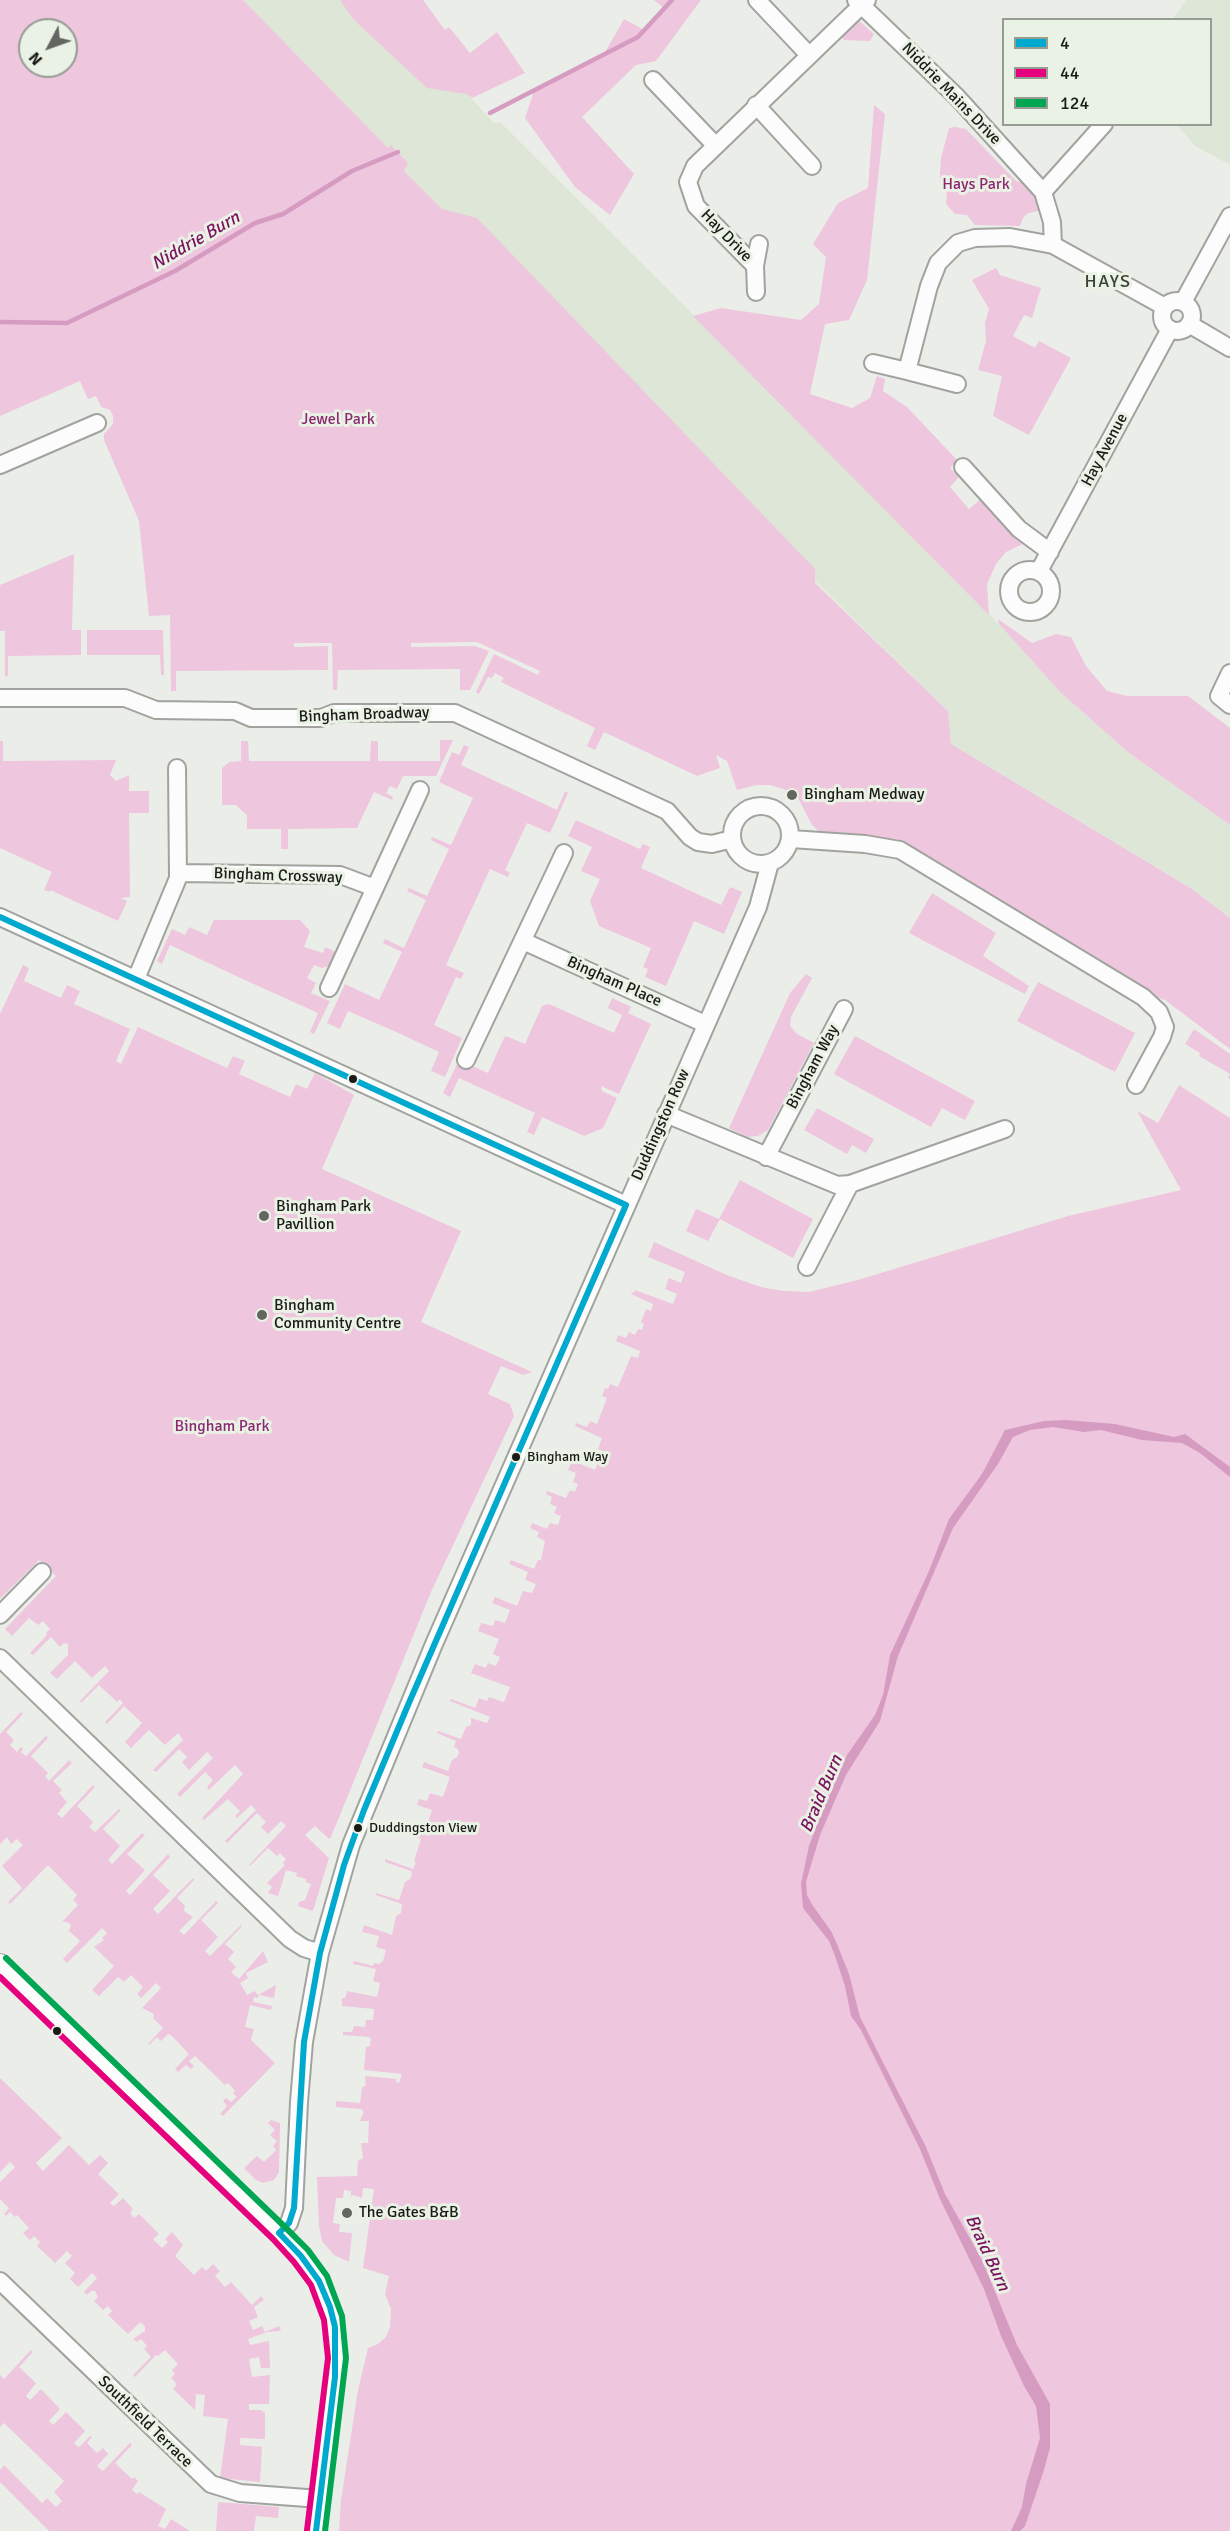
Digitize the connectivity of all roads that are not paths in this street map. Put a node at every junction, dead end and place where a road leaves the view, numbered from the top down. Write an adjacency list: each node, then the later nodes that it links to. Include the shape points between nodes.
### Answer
1 (757, 0): 3 (street)
2 (861, 2): 3 (street, Hay Drive); 9 (street, Niddrie Mains Drive, via 957,97)
3 (808, 54): 5 (street, Hay Drive)
4 (653, 80): 7 (street)
5 (756, 105): 7 (street, Hay Drive); 8 (street)
6 (1102, 126): 9 (street)
7 (716, 146): 13 (street, Hay Drive, via 695,166 688,182 696,206)
8 (812, 166)
9 (1043, 192): 12 (street, Niddrie Mains Drive, via 1052,222)
10 (1230, 216): 15 (street)
11 (759, 244): 13 (street, Hay Drive)
12 (1053, 245): 16 (street); 21 (street, via 992,237 966,240 952,248 934,270)
13 (755, 266): 14 (street, Hay Drive)
14 (756, 292)
15 (1183, 302): 16 (street); 17 (street, via 1192,312)
16 (1165, 307): 18 (street, via 1163,319)
17 (1189, 324): 18 (street, via 1178,330); 19 (street)
18 (1170, 328): 26 (street, Hay Avenue)
19 (1230, 348)
20 (873, 363): 21 (street)
21 (907, 371): 22 (street)
22 (957, 384)
23 (97, 423): 24 (street)
24 (0, 465)
25 (963, 467): 26 (street, via 1019,529)
26 (1050, 552): 27 (street, Hay Avenue)
27 (1039, 572)
28 (1230, 673): 30 (street, via 1219,696)
29 (0, 698): 33 (street, Bingham Broadway, via 125,698 156,710 234,711 251,718 455,713 667,811 698,842 712,844)
30 (1230, 705)
31 (177, 768): 37 (street)
32 (420, 790): 38 (street)
33 (732, 839): 34 (street, via 734,824 743,812 756,806 779,811 789,824); 36 (street, via 745,860)
34 (791, 839): 36 (street, via 784,855); 46 (street, via 900,850 1143,997 1159,1012 1165,1027)
35 (564, 853): 40 (street)
36 (770, 863): 44 (street, Duddingston Row, via 758,908)
37 (178, 873): 38 (street, Bingham Crossway, via 340,875); 41 (street)
38 (375, 888): 42 (street)
39 (0, 917): 41 (street)
40 (523, 941): 44 (street, Bingham Place); 45 (street)
41 (136, 979): 51 (street)
42 (329, 988)
43 (844, 1009): 49 (street, Bingham Way)
44 (705, 1024): 47 (street, Duddingston Row)
45 (466, 1060)
46 (1136, 1084)
47 (666, 1114): 49 (street); 51 (street, Duddingston Row)
48 (1005, 1129): 50 (street)
49 (766, 1157): 50 (street, via 828,1183)
50 (850, 1184): 52 (street)
51 (626, 1205): 56 (street, Duddingston Row, via 364,1810 339,1880)
52 (807, 1267)
53 (42, 1572): 54 (street)
54 (0, 1615)
55 (0, 1658): 56 (street, via 290,1939)
56 (320, 1953): 58 (street, Duddingston Row, via 304,2042 294,2208 289,2223)
57 (1, 1966): 58 (main road)
58 (279, 2232): 60 (main road, via 319,2282 335,2327 335,2377)
59 (0, 2282): 60 (street, Southfield Terrace, via 211,2484 240,2493)
60 (321, 2499): 61 (main road)
61 (316, 2531)

